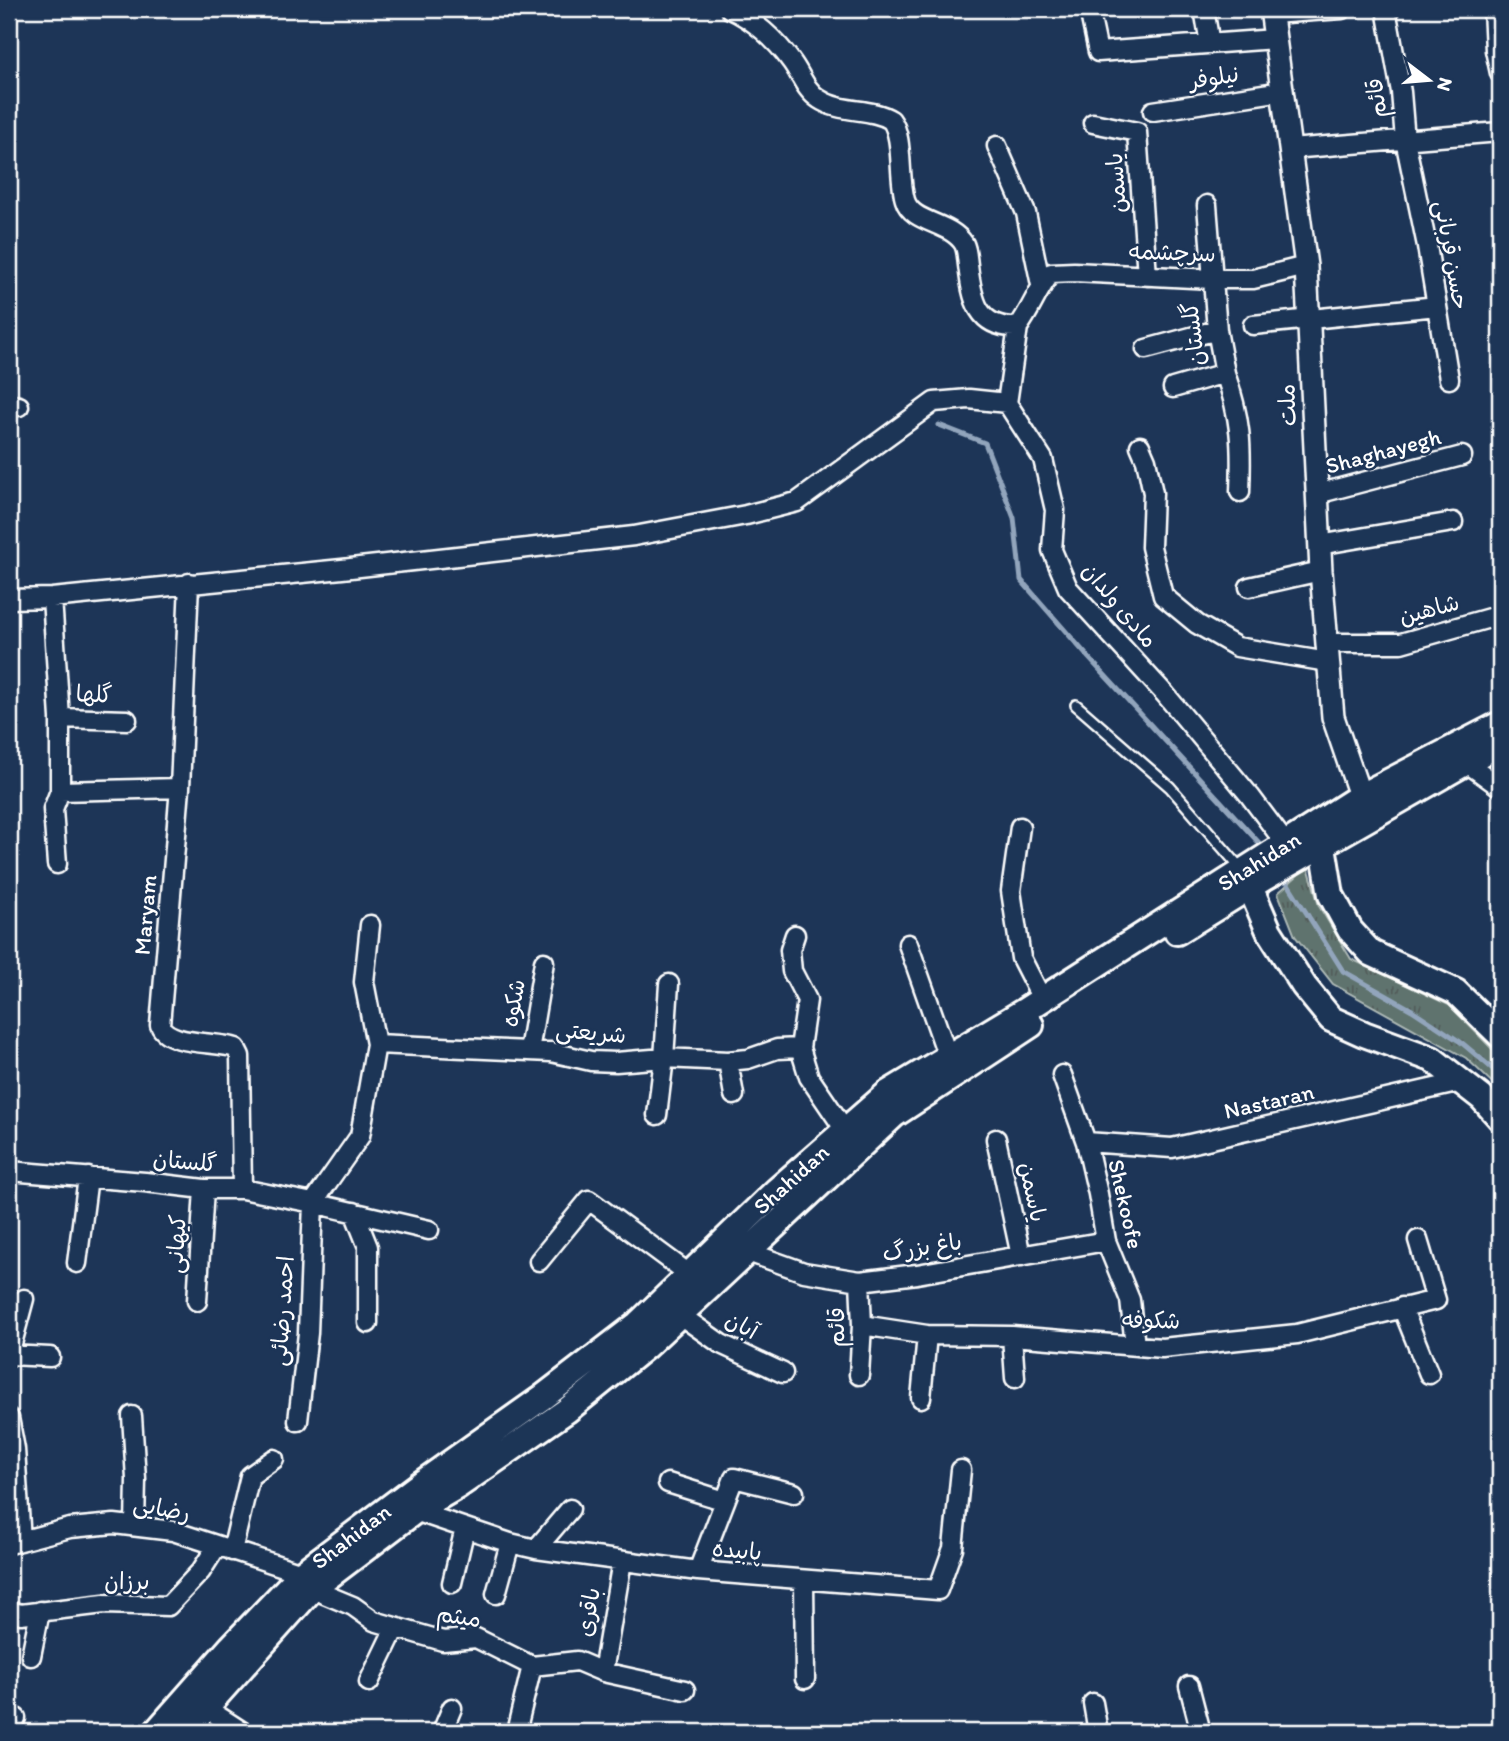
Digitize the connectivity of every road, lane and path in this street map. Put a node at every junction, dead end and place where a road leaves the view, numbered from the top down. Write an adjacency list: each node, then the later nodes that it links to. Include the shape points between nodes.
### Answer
1 (730, 9): 27 (street, via 774,40 810,93 834,107 891,120 897,131 905,203 916,215 952,230 965,246 977,308 990,322 1003,328)
2 (1089, 9): 9 (street, via 1098,52)
3 (1204, 9): 9 (street)
4 (1342, 9): 7 (street)
5 (1386, 9): 16 (street, قائم)
6 (1493, 9): 10 (street)
7 (1271, 11): 8 (street, ملت)
8 (1275, 39): 9 (street); 12 (street, ملت)
9 (1210, 44)
10 (1498, 50): 11 (street)
11 (1500, 73)
12 (1282, 91): 13 (street, نیلوفر); 18 (street, ملت)
13 (1153, 111)
14 (1093, 123): 21 (street, یاسمن, via 1137,132)
15 (1500, 132): 16 (street)
16 (1405, 139): 18 (street); 24 (street, حسن قربانی)
17 (997, 146): 23 (street, via 1026,213)
18 (1290, 149): 20 (street, ملت)
19 (1207, 205): 22 (street, گلستان)
20 (1306, 266): 22 (street, سرچشمه, via 1253,279); 25 (street, ملت)
21 (1147, 276): 22 (street, سرچشمه); 23 (street, سرچشمه, via 1051,273)
22 (1212, 279): 28 (street, گلستان)
23 (1041, 285): 27 (street)
24 (1437, 306): 25 (street); 31 (street, حسن قربانی)
25 (1310, 319): 26 (street); 37 (street, ملت)
26 (1253, 324)
27 (1018, 327): 33 (street)
28 (1217, 330): 29 (street); 30 (street, گلستان)
29 (1146, 349)
30 (1225, 373): 32 (street, گلستان); 36 (street, via 1239,420)
31 (1449, 379)
32 (1173, 388)
33 (1007, 403): 41 (street, via 934,402 797,502 746,515 635,536); 58 (street, مادی ولدان, via 1043,459 1055,510 1052,550 1068,588 1165,694)
34 (1140, 446): 46 (street, شاهین, via 1153,493 1151,547 1163,596 1197,624 1237,647)
35 (1462, 456): 37 (street, Shaghayegh)
36 (1240, 492)
37 (1317, 494): 39 (street, ملت)
38 (1453, 522): 39 (street)
39 (1319, 545): 40 (street, ملت)
40 (1321, 571): 42 (street); 46 (street, ملت)
41 (189, 583): 43 (street); 54 (street, Maryam)
42 (1249, 587)
43 (52, 598): 44 (street); 48 (street)
44 (9, 599)
45 (1500, 615): 46 (street, شاهین, via 1401,643)
46 (1328, 653): 56 (street, ملت, via 1333,717)
47 (1076, 705): 61 (lane, via 1171,787)
48 (60, 718): 49 (street, گلها); 55 (street)
49 (127, 720)
50 (1500, 723): 56 (main road, Shahidan)
51 (1500, 743): 52 (main road, Shahidan)
52 (1467, 763): 53 (street); 56 (main road, Shahidan)
53 (1500, 787)
54 (180, 788): 55 (street); 86 (street, Maryam, via 160,1025 165,1034 175,1038 236,1048 240,1056)
55 (60, 791): 60 (street, via 53,809)
56 (1365, 808): 58 (main road, Shahidan); 59 (main road, Shahidan)
57 (1020, 827): 67 (street, via 1011,891 1021,958)
58 (1286, 844): 61 (main road, Shahidan)
59 (1323, 846): 61 (main road, Shahidan); 68 (main road, via 1331,895 1350,930 1371,953 1456,992)
60 (57, 863)
61 (1247, 879): 67 (main road, Shahidan); 76 (main road, via 1269,931 1331,1019 1432,1059); 92 (main road, Shahidan, via 894,1115)
62 (370, 925): 69 (street, via 364,982)
63 (794, 936): 70 (street, via 792,971 807,1000)
64 (908, 944): 72 (street)
65 (544, 962): 71 (street, شکوه)
66 (669, 984): 73 (street)
67 (1042, 999): 72 (main road, Shahidan)
68 (1500, 1035)
69 (376, 1044): 71 (street, شریعتی); 87 (street, via 360,1136)
70 (800, 1048): 74 (street, شریعتی); 80 (street, via 809,1077)
71 (529, 1051): 73 (street, شریعتی, via 616,1062)
72 (948, 1057): 80 (main road, Shahidan, via 888,1093)
73 (664, 1058): 74 (street, شریعتی); 78 (street)
74 (728, 1061): 77 (street)
75 (1062, 1075): 82 (street, Shekoofe)
76 (1461, 1082): 79 (main road); 82 (street, Nastaran, via 1172,1148)
77 (734, 1095)
78 (657, 1115)
79 (1500, 1118)
80 (845, 1130): 96 (main road, Shahidan)
81 (996, 1139): 93 (street, یاسمن)
82 (1086, 1142): 91 (street, Shekoofe)
83 (9, 1171): 84 (street, گلستان)
84 (88, 1177): 85 (street, گلستان); 95 (street)
85 (204, 1189): 86 (street, گلستان); 99 (street, کیهانی)
86 (242, 1189): 87 (street, گلستان)
87 (313, 1203): 88 (street, گلستان); 116 (street, احمد رضائی, via 309,1333)
88 (354, 1212): 89 (street, گلستان); 102 (street, via 368,1247)
89 (429, 1230)
90 (1418, 1240): 100 (street, شکوفه, via 1436,1300)
91 (1105, 1241): 93 (street, باغ بزرگ); 106 (street, Shekoofe, via 1130,1300)
92 (748, 1252): 97 (street, باغ بزرگ, via 804,1272); 101 (main road, Shahidan)
93 (1021, 1256): 97 (street, باغ بزرگ)
94 (539, 1261): 96 (street, via 589,1200)
95 (76, 1263)
96 (689, 1274): 133 (main road, Shahidan, via 628,1332 419,1485)
97 (860, 1280): 103 (street, قائم)
98 (24, 1299): 107 (street)
99 (197, 1301)
100 (1402, 1307): 106 (street, شکوفه, via 1297,1334 1162,1348); 110 (street)
101 (680, 1315): 109 (street, آبان, via 721,1344); 123 (main road, Shahidan, via 566,1411)
102 (368, 1324)
103 (862, 1325): 104 (street, شکوفه); 111 (street, قائم)
104 (927, 1335): 105 (street, شکوفه); 113 (street)
105 (1013, 1336): 106 (street, شکوفه); 112 (street)
106 (1135, 1346)
107 (9, 1355): 108 (street)
108 (50, 1357)
109 (783, 1373)
110 (1429, 1374)
111 (859, 1375)
112 (1015, 1378)
113 (921, 1398)
114 (132, 1416): 124 (street)
115 (9, 1418): 126 (street, via 15,1449)
116 (298, 1421)
117 (274, 1459): 128 (street, via 250,1476)
118 (961, 1470): 132 (street, پابیده, via 953,1548 938,1590)
119 (668, 1483): 121 (street)
120 (794, 1493): 121 (street, via 734,1478)
121 (725, 1501): 131 (street)
122 (570, 1509): 129 (street)
123 (415, 1511): 125 (street, پابیده); 133 (main road, Shahidan)
124 (135, 1526): 126 (street, رضایی, via 70,1528); 128 (street, رضایی, via 173,1531)
125 (465, 1528): 127 (street, پابیده); 134 (street)
126 (15, 1542)
127 (510, 1543): 129 (street, پابیده); 135 (street)
128 (225, 1549): 133 (street, رضایی); 137 (street, برزان, via 168,1606 104,1604)
129 (536, 1549): 130 (street, پابیده)
130 (622, 1561): 131 (street, پابیده); 141 (street, باقری)
131 (698, 1571): 132 (street, پابیده)
132 (804, 1580): 142 (street)
133 (307, 1581): 138 (street, میثم, via 374,1621); 147 (main road, Shahidan); 149 (main road, Shahidan, via 231,1647)
134 (452, 1583)
135 (496, 1594)
136 (9, 1611): 137 (street, برزان)
137 (40, 1611): 139 (street)
138 (396, 1628): 140 (street, میثم, via 443,1641 476,1638); 143 (street)
139 (31, 1656)
140 (532, 1666): 141 (street, via 577,1661); 153 (street)
141 (603, 1672): 145 (street)
142 (805, 1679)
143 (369, 1682)
144 (1189, 1686): 155 (street)
145 (685, 1690)
146 (1093, 1703): 154 (street)
147 (206, 1708): 150 (main road, Shahidan); 151 (street)
148 (453, 1708): 152 (street)
149 (156, 1732)
150 (184, 1732)
151 (243, 1732)
152 (442, 1732)
153 (516, 1732)
154 (1098, 1732)
155 (1201, 1732)

